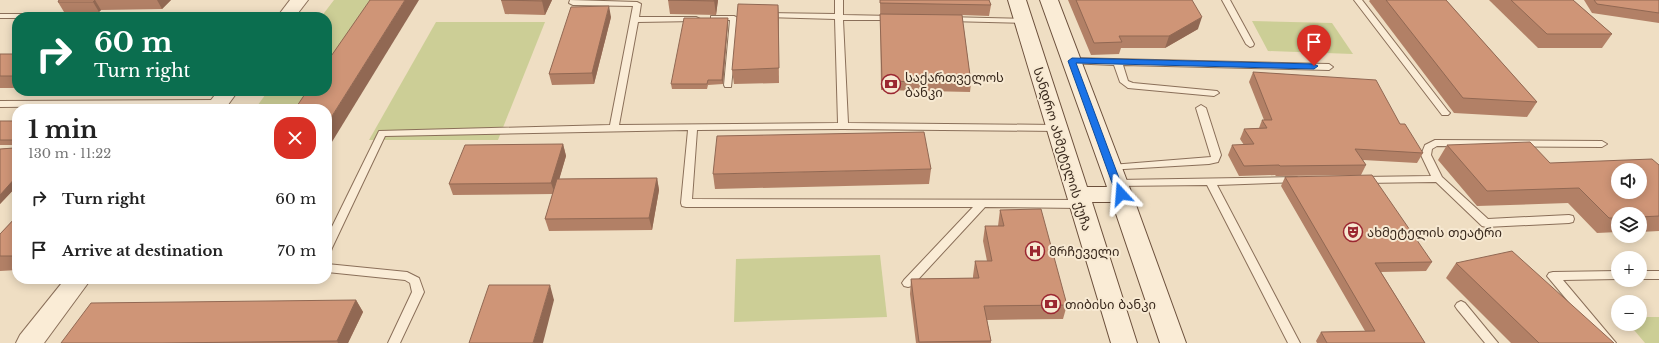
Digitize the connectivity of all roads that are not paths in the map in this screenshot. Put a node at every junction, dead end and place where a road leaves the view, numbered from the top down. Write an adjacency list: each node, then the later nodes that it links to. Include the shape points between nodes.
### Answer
1 (299, 0): 8 (main road)
2 (574, 0): 15 (lane, via 573,3 637,4)
3 (839, 0): 12 (lane)
4 (1017, 0): 16 (main road, სანდრო ახმეტელის ქუჩა)
5 (1049, 0): 18 (main road)
6 (1226, 0): 17 (lane)
7 (1358, 0): 28 (lane)
8 (290, 12)
9 (759, 15): 12 (lane)
10 (0, 16): 11 (lane)
11 (12, 16)
12 (839, 17): 13 (lane); 29 (lane)
13 (901, 18)
14 (940, 19): 16 (lane)
15 (634, 20): 21 (lane, via 734,18); 31 (lane)
16 (1023, 21): 32 (main road, სანდრო ახმეტელის ქუჩა)
17 (1250, 44)
18 (1072, 61): 19 (lane); 37 (main road)
19 (1118, 62): 20 (lane); 22 (lane, via 1124,82 1131,86)
20 (1329, 66)
21 (728, 85)
22 (1214, 93)
23 (220, 101): 26 (lane)
24 (0, 104): 25 (lane)
25 (12, 104)
26 (167, 104)
27 (1201, 108): 37 (lane, via 1216,155 1215,160)
28 (1445, 113)
29 (843, 126): 30 (lane); 32 (lane)
30 (693, 127): 31 (lane); 40 (lane, via 686,203)
31 (614, 128): 42 (lane, via 382,133)
32 (1056, 128): 39 (main road, სანდრო ახმეტელის ქუჩა)
33 (1602, 144): 34 (lane, via 1435,143 1428,147 1426,156)
34 (1438, 179): 36 (lane); 41 (lane, via 1486,223)
35 (1304, 180): 38 (lane)
36 (1351, 180)
37 (1116, 181): 38 (lane); 39 (main road); 53 (main road)
38 (1210, 181): 54 (lane)
39 (1079, 199): 40 (lane); 52 (main road, სანდრო ახმეტელის ქუჩა)
40 (982, 204): 47 (lane)
41 (1569, 218)
42 (332, 238)
43 (332, 268): 51 (lane, via 407,276 415,281 418,292)
44 (1647, 275): 45 (lane)
45 (1659, 275)
46 (1611, 276): 56 (lane, via 1553,276)
47 (908, 283)
48 (76, 284): 50 (main road)
49 (1461, 306): 55 (lane)
50 (29, 343)
51 (394, 343)
52 (1124, 343)
53 (1173, 343)
54 (1294, 343)
55 (1492, 343)
56 (1610, 343)

